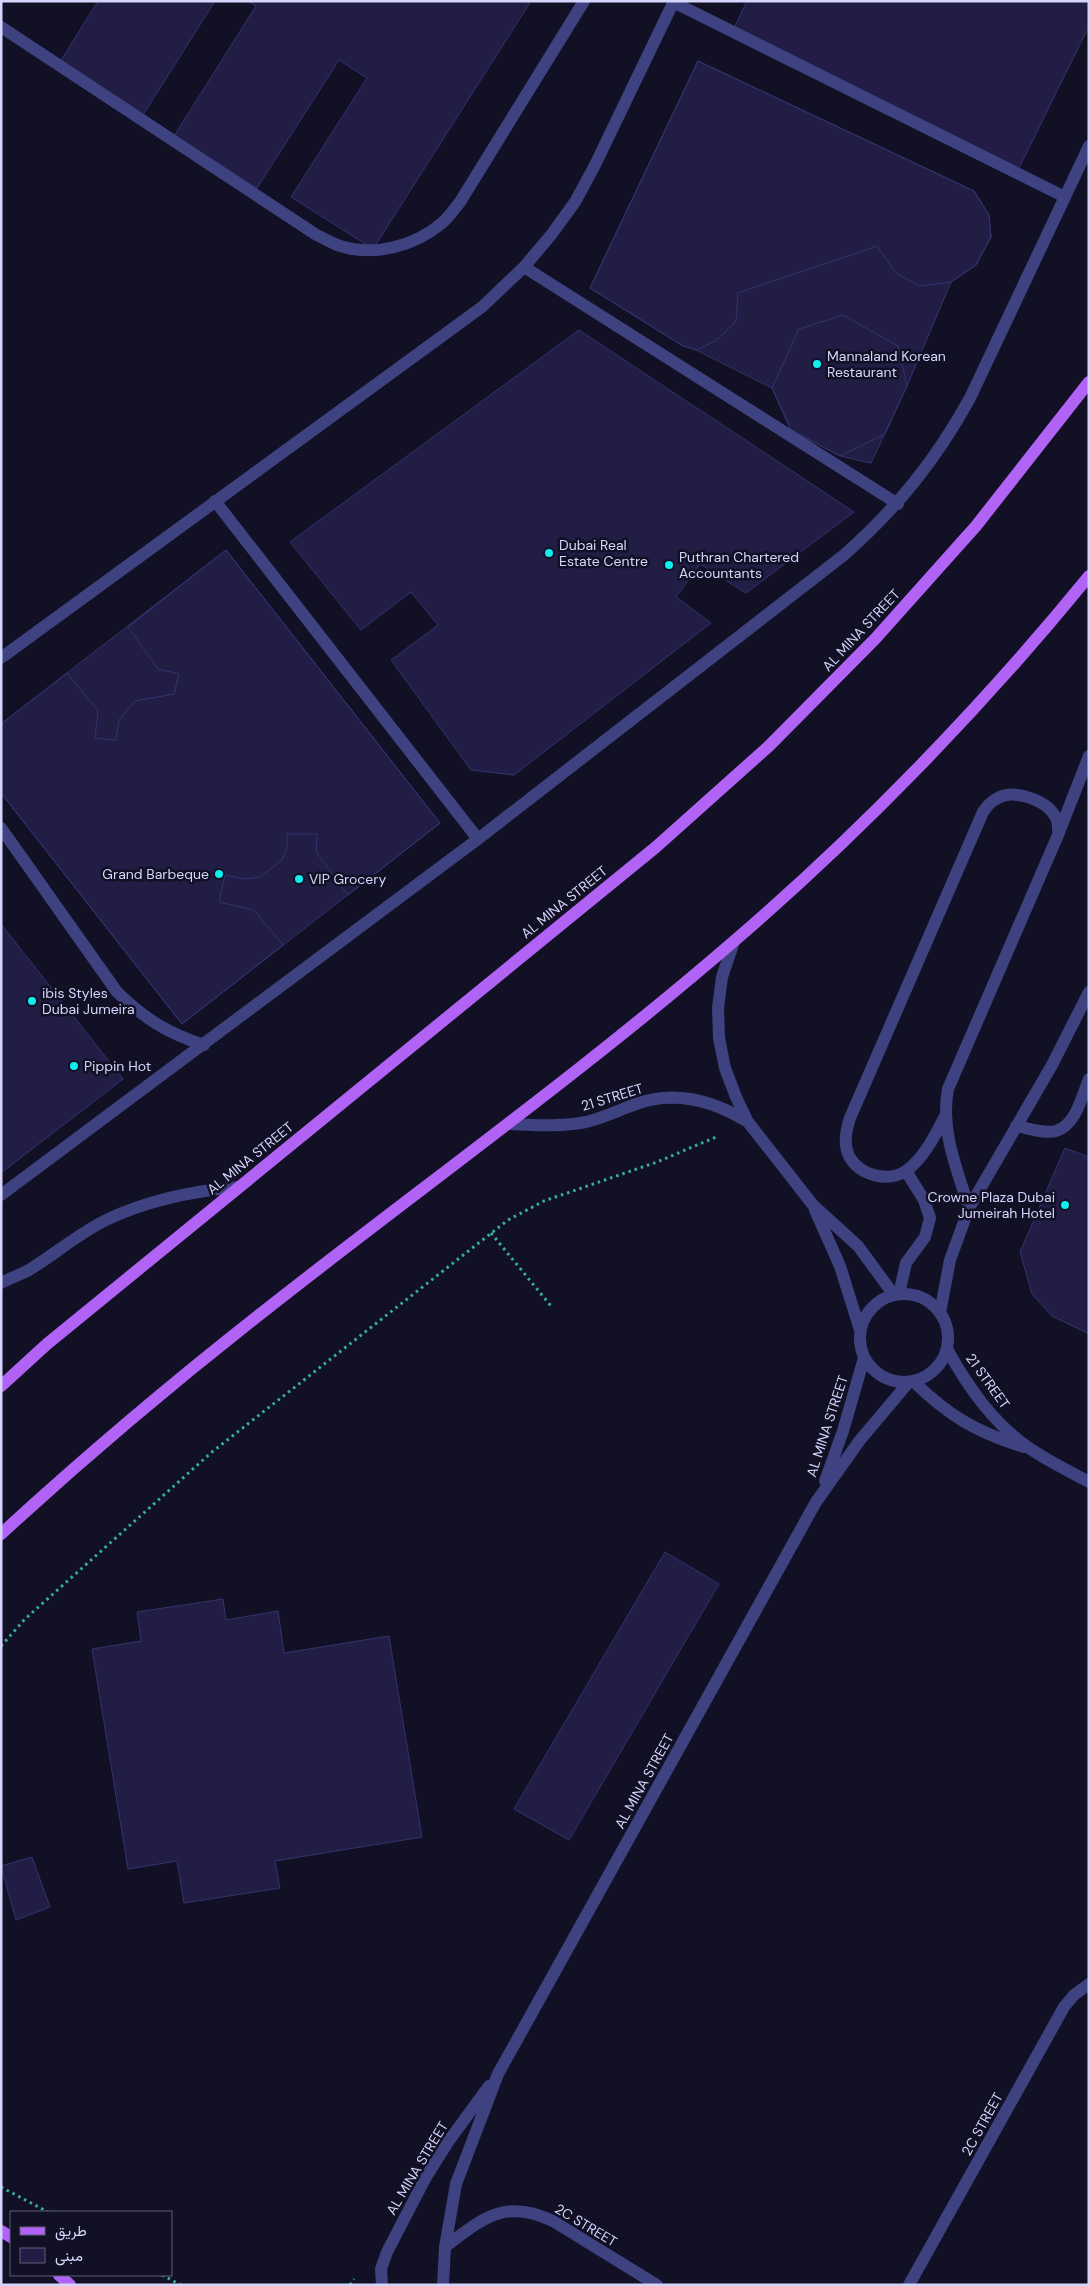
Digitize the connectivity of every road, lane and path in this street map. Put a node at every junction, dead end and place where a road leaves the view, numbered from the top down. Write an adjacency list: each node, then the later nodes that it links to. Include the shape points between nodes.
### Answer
1 (584, 1): 3 (street, via 460,202 442,223 420,238 394,248 366,250 339,246 315,234)
2 (674, 2): 5 (street); 6 (street, via 575,202)
3 (1, 27)
4 (1089, 146): 5 (street)
5 (1065, 197): 9 (street, via 970,398 949,435)
6 (524, 267): 8 (street, via 482,307); 9 (street)
7 (1089, 382): 25 (main road, AL MINA STREET, via 976,526 875,638 768,746 656,847)
8 (216, 501): 11 (street); 15 (street)
9 (898, 504): 15 (street, via 844,555)
10 (1089, 576): 16 (main road, via 960,723 854,832)
11 (1, 658)
12 (1089, 756): 14 (street)
13 (1, 828): 18 (street, via 117,992 156,1025 178,1037)
14 (1058, 835): 20 (street, via 953,1074); 24 (street, via 1056,817 1050,810 1017,794 997,798 983,812 846,1131 849,1156 868,1174 894,1176)
15 (478, 839): 18 (street)
16 (734, 942): 21 (street, 21 STREET, via 722,978 719,1038 725,1068); 22 (main road)
17 (1089, 992): 23 (street)
18 (204, 1045): 26 (street)
19 (1089, 1079): 23 (street, via 1073,1116 1056,1131)
20 (944, 1118): 24 (street, via 928,1147); 28 (street)
21 (748, 1122): 22 (street, 21 STREET, via 708,1102 660,1098 587,1122 560,1126); 27 (street, 21 STREET); 29 (path, via 657,1162 544,1200)
22 (510, 1124): 42 (main road, via 169,1387)
23 (1016, 1126): 28 (street)
24 (906, 1171): 31 (street, via 924,1200 930,1218 925,1237 906,1263)
25 (238, 1187): 30 (street, via 178,1195 136,1207 105,1221 29,1270); 38 (main road, AL MINA STREET, via 47,1344)
26 (1, 1195)
27 (813, 1205): 31 (street, 21 STREET, via 858,1246); 34 (street, 21 STREET, via 840,1266)
28 (969, 1208): 33 (street, via 950,1260)
29 (491, 1233): 32 (path); 43 (path, via 212,1452 25,1619)
30 (1, 1283)
31 (896, 1294): 33 (street, via 915,1295 930,1302); 34 (street, via 884,1298 868,1311)
32 (551, 1306)
33 (940, 1313): 35 (street, via 946,1324)
34 (860, 1330): 36 (street)
35 (948, 1349): 37 (street, via 934,1370); 39 (street, 21 STREET, via 982,1403)
36 (864, 1358): 37 (street, via 883,1377 895,1382); 41 (street, AL MINA STREET, via 843,1431)
37 (911, 1382): 39 (street, 21 STREET, via 966,1424); 41 (street, AL MINA STREET, via 860,1440)
38 (1, 1386)
39 (1029, 1448): 40 (street, 21 STREET)
40 (1089, 1482)
41 (816, 1502): 45 (street, AL MINA STREET)
42 (1, 1534)
43 (1, 1646)
44 (1089, 1984): 56 (street, 2C STREET, via 1064,2007)
45 (498, 2074): 48 (street, AL MINA STREET, via 456,2184); 53 (street, AL MINA STREET, via 426,2177 387,2252 381,2269)
46 (1, 2187): 47 (path)
47 (46, 2211)
48 (445, 2247): 54 (street, AL MINA STREET); 55 (street, 2C STREET, via 488,2216 521,2210 553,2221)
49 (60, 2276): 51 (main road)
50 (164, 2276): 52 (path)
51 (70, 2285)
52 (181, 2285)
53 (382, 2285)
54 (443, 2285)
55 (657, 2285)
56 (910, 2285)

